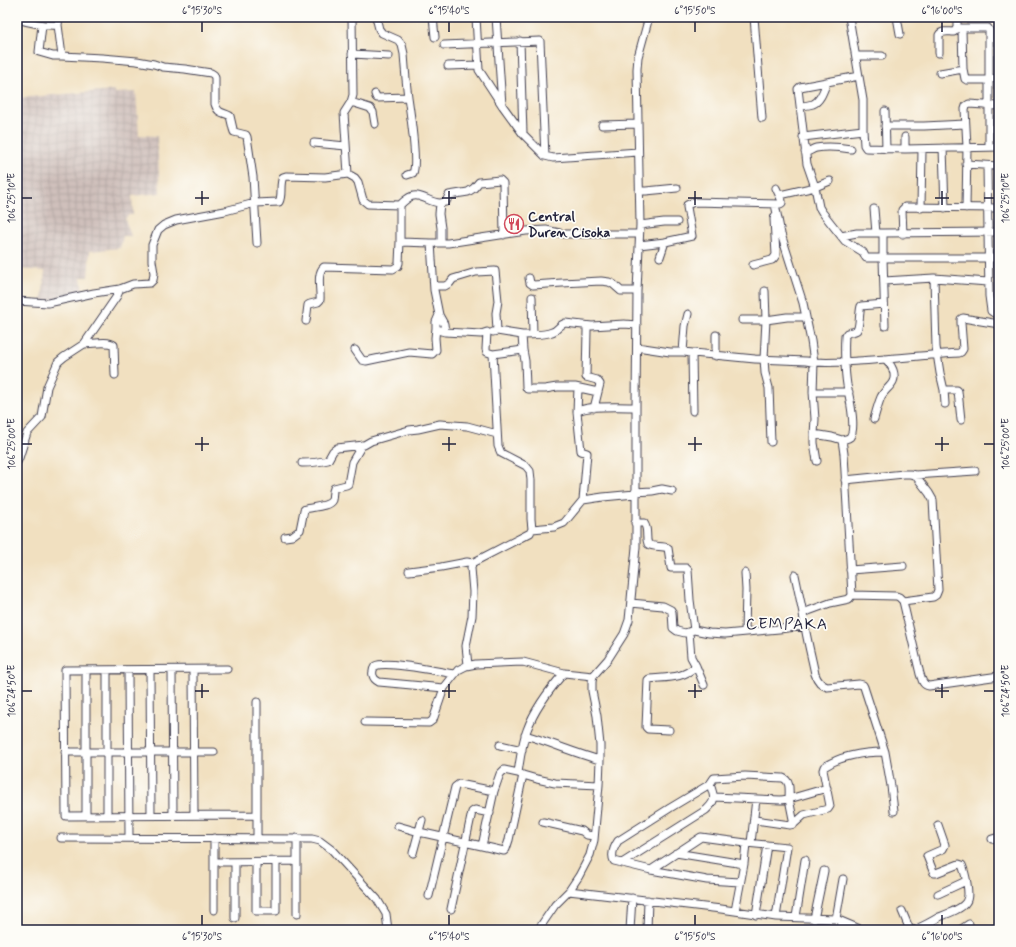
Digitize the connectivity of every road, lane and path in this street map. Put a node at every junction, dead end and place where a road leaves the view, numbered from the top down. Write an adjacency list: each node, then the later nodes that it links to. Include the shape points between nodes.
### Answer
1 (59, 17): 14 (street)
2 (352, 17): 23 (street)
3 (376, 17): 37 (street, via 379,29 402,45)
4 (433, 17): 17 (street)
5 (476, 17): 20 (street)
6 (496, 17): 19 (street)
7 (649, 17): 46 (street, via 637,63)
8 (754, 17): 44 (street)
9 (849, 17): 26 (street)
10 (897, 17): 16 (street)
11 (957, 17): 15 (street)
12 (17, 19): 13 (street)
13 (42, 25): 14 (street); 24 (street, via 39,52)
14 (58, 25): 24 (street)
15 (960, 28): 22 (street, via 954,32 940,34); 30 (street); 34 (street, via 988,28)
16 (900, 34)
17 (435, 37)
18 (520, 41): 19 (street); 51 (street); 66 (street, via 540,40)
19 (498, 42): 20 (street); 39 (street)
20 (477, 43): 21 (street); 28 (street)
21 (444, 44)
22 (939, 53)
23 (352, 54): 25 (street); 38 (street)
24 (62, 56): 78 (street, via 137,61 214,75 217,110 230,116 234,132 247,137)
25 (389, 56)
26 (856, 56): 27 (street); 32 (street)
27 (882, 56)
28 (478, 65): 29 (street); 39 (street)
29 (448, 66)
30 (963, 69): 31 (street); 34 (street, via 966,80)
31 (940, 73)
32 (859, 76): 35 (street); 50 (street, via 863,100)
33 (999, 78): 34 (street)
34 (989, 79): 40 (street)
35 (827, 82): 41 (street, via 816,102); 41 (street, via 800,87)
36 (375, 94): 37 (street, via 376,98)
37 (408, 96): 71 (street, via 415,166 413,173)
38 (351, 102): 45 (street, via 370,108); 55 (street, via 344,113)
39 (502, 105): 51 (street)
40 (989, 105): 42 (street); 47 (street, via 966,106); 58 (street)
41 (800, 106): 52 (street)
42 (999, 106)
43 (885, 111): 49 (street)
44 (762, 118)
45 (376, 124)
46 (637, 124): 48 (street); 64 (street)
47 (965, 124): 49 (street); 57 (street)
48 (602, 125)
49 (885, 126): 61 (street)
50 (863, 130): 52 (street); 61 (street, via 866,148)
51 (523, 134): 66 (street)
52 (803, 137): 65 (street)
53 (905, 137): 62 (street)
54 (314, 144): 55 (street)
55 (346, 146): 70 (street)
56 (999, 146): 58 (street)
57 (966, 147): 58 (street); 59 (street); 67 (street)
58 (989, 147)
59 (943, 148): 63 (street); 83 (street)
60 (851, 149): 65 (street, via 827,147)
61 (886, 149): 62 (street)
62 (905, 149): 63 (street)
63 (922, 149): 82 (street)
64 (638, 152): 66 (street, via 553,158); 76 (street)
65 (805, 152): 73 (street)
66 (545, 156)
67 (966, 164): 68 (street); 84 (street)
68 (987, 166): 69 (street); 85 (street)
69 (999, 166)
70 (348, 174): 78 (street, via 325,177 286,176 281,180 279,202); 81 (street, via 358,182 363,200 368,204)
71 (408, 174)
72 (830, 181): 73 (street)
73 (815, 187): 77 (street); 98 (street, via 819,207)
74 (677, 188): 76 (street)
75 (776, 188): 77 (street)
76 (639, 191): 90 (street)
77 (780, 195): 80 (street, via 782,203)
78 (255, 203): 101 (street); 115 (street, via 176,220 164,225 158,230 152,245 153,280)
79 (440, 203): 81 (street, via 412,196); 95 (street, via 447,201 449,194 472,190 478,182 500,180 503,183); 103 (street, via 438,214)
80 (775, 204): 88 (street); 100 (street, via 688,204 692,236)
81 (400, 205): 99 (street)
82 (922, 208): 83 (street); 97 (street, via 903,209)
83 (945, 208): 84 (street)
84 (966, 208): 85 (street)
85 (987, 208): 86 (street); 91 (street)
86 (999, 208)
87 (874, 209): 93 (street)
88 (777, 215): 109 (street, via 774,219 776,255); 124 (street)
89 (677, 222): 90 (street)
90 (640, 225): 96 (street)
91 (987, 232): 92 (street); 97 (street); 107 (street)
92 (999, 232)
93 (876, 233): 94 (street); 98 (street)
94 (883, 233): 97 (street); 106 (street)
95 (504, 234): 96 (street, via 546,230 564,234); 103 (street)
96 (639, 234): 104 (street)
97 (903, 234)
98 (841, 236): 106 (street, via 848,244 863,252 866,258)
99 (400, 242): 102 (street); 127 (street, via 397,268 324,267 320,274 320,300 308,305)
100 (665, 242): 104 (street); 105 (street)
101 (258, 243)
102 (431, 243): 103 (street); 114 (street)
103 (441, 243)
104 (639, 245): 116 (street)
105 (660, 257)
106 (883, 258): 107 (street); 112 (street)
107 (988, 258): 108 (street); 113 (street)
108 (999, 258)
109 (753, 265)
110 (528, 278): 116 (street, via 533,286 602,281 613,284 621,291)
111 (934, 278): 112 (street); 113 (street); 146 (street)
112 (884, 281): 120 (street)
113 (988, 282): 122 (street, via 990,309)
114 (434, 286): 123 (street); 133 (street, via 445,286 453,278 476,272 495,271 498,296)
115 (120, 289): 119 (street, via 48,303); 139 (street)
116 (638, 291): 129 (street)
117 (765, 291): 126 (street)
118 (532, 297): 136 (street)
119 (17, 301)
120 (884, 304): 131 (street); 151 (street, via 861,306 858,328 856,331 847,332 845,336)
121 (688, 314): 143 (street)
122 (999, 314)
123 (439, 315): 132 (street); 134 (street)
124 (806, 317): 126 (street); 150 (street)
125 (742, 320): 126 (street)
126 (766, 320): 148 (street)
127 (306, 321)
128 (999, 324): 146 (street, via 962,318 962,351)
129 (637, 325): 130 (street); 140 (street)
130 (587, 326): 136 (street, via 565,323 552,332); 155 (street, via 586,376 600,383)
131 (885, 326)
132 (436, 328): 134 (street); 141 (street, via 434,354 409,352 366,361 362,360)
133 (497, 331): 135 (street); 137 (street)
134 (445, 332): 135 (street)
135 (487, 332): 145 (street, via 486,349)
136 (533, 334): 137 (street)
137 (522, 335): 142 (street)
138 (716, 335): 147 (street)
139 (84, 344): 152 (street, via 107,342 114,345); 171 (street, via 58,362 48,387 42,418 27,433)
140 (637, 347): 143 (street); 159 (street)
141 (355, 350)
142 (523, 350): 145 (street); 153 (street, via 527,389)
143 (683, 352): 144 (street)
144 (692, 353): 147 (street); 161 (street)
145 (493, 354): 165 (street)
146 (937, 354): 149 (street); 154 (street)
147 (716, 356): 148 (street)
148 (764, 359): 150 (street); 168 (street, via 769,388)
149 (885, 360): 151 (street); 163 (street, via 892,367 895,377 881,396)
150 (814, 362): 151 (street); 156 (street)
151 (845, 362): 157 (street)
152 (115, 375)
153 (578, 388): 155 (street); 162 (street)
154 (944, 390): 158 (street); 164 (street, via 958,391)
155 (598, 392): 160 (street)
156 (813, 392): 157 (street); 166 (street)
157 (849, 392): 167 (street, via 852,431 847,439)
158 (945, 404)
159 (636, 407): 160 (street); 177 (street)
160 (594, 408): 162 (street, via 583,408)
161 (693, 410)
162 (577, 412): 178 (street, via 581,451 587,453)
163 (874, 419)
164 (960, 420)
165 (497, 434): 169 (street, via 467,426 440,424 409,430); 180 (street, via 501,452 530,471)
166 (814, 434): 167 (street); 170 (street)
167 (842, 440): 175 (street)
168 (771, 442)
169 (362, 445): 172 (street, via 337,448 328,460); 181 (street, via 352,462 348,484 333,489 330,504 305,509 300,530 292,536)
170 (817, 461)
171 (17, 462)
172 (302, 463)
173 (975, 471): 174 (street)
174 (915, 475): 175 (street); 189 (street, via 933,500 938,590 933,597)
175 (845, 480): 184 (street)
176 (672, 491): 177 (street, via 662,489)
177 (635, 493): 178 (street); 179 (street)
178 (583, 500): 180 (street, via 564,523 554,527)
179 (635, 523): 190 (street, via 636,547); 193 (street, via 646,525 648,544 668,548 670,568 688,570)
180 (532, 529): 182 (street, via 530,533)
181 (285, 537)
182 (472, 563): 185 (street); 195 (street, via 474,592 466,646)
183 (903, 566): 184 (street)
184 (850, 570): 188 (street)
185 (408, 571)
186 (745, 573): 194 (street)
187 (795, 575): 191 (street)
188 (852, 595): 189 (street, via 896,596); 191 (street, via 849,599)
189 (903, 601): 207 (street, via 920,674 925,685)
190 (631, 603): 193 (street, via 668,608 672,612 674,630 685,633); 206 (street, via 624,634)
191 (803, 612): 192 (street)
192 (805, 626): 194 (street); 224 (street, via 817,678 827,687 863,685)
193 (691, 631): 194 (street, via 717,634); 196 (street, via 691,657)
194 (744, 632)
195 (468, 665): 204 (street, via 522,662); 205 (street)
196 (696, 666): 208 (street); 212 (street, via 685,675 648,680 646,728)
197 (227, 669): 203 (street)
198 (86, 670): 199 (street); 216 (street, via 65,670); 217 (street)
199 (107, 670): 200 (street); 218 (street)
200 (128, 670): 201 (street); 219 (street)
201 (150, 670): 202 (street); 220 (street)
202 (172, 670): 203 (street); 221 (street)
203 (193, 670): 222 (street)
204 (564, 673): 206 (street); 213 (street, via 544,697)
205 (455, 674): 209 (street); 209 (street, via 382,664 373,669 374,678 379,682)
206 (593, 676): 225 (street, via 592,691 597,716)
207 (999, 676)
208 (704, 685)
209 (444, 688): 211 (street, via 433,720 429,723)
210 (256, 702): 241 (street)
211 (365, 722)
212 (669, 730)
213 (525, 735): 215 (street); 225 (street)
214 (500, 745): 215 (street)
215 (522, 750): 226 (street)
216 (66, 752): 217 (street); 242 (street, via 66,816)
217 (86, 752): 218 (street); 242 (street)
218 (107, 752): 219 (street); 236 (street)
219 (128, 752): 220 (street); 237 (street)
220 (151, 752): 221 (street); 238 (street)
221 (172, 752): 222 (street); 239 (street)
222 (193, 752): 223 (street); 240 (street)
223 (214, 752)
224 (885, 752): 229 (street, via 861,753 840,758 825,766 823,770); 234 (street)
225 (600, 760): 228 (street)
226 (520, 774): 228 (street, via 555,783); 230 (street, via 504,770); 260 (street, via 510,840 506,849 504,851)
227 (710, 784): 231 (street); 233 (street, via 714,778 783,778 789,783); 269 (street, via 618,841 612,858)
228 (599, 785): 250 (street)
229 (827, 788): 233 (street); 246 (street, via 829,808 804,815)
230 (494, 791): 235 (street); 251 (street, via 459,784 455,788)
231 (714, 797): 232 (street); 269 (street, via 713,804 706,810)
232 (756, 799): 233 (street); 244 (street)
233 (790, 799): 246 (street)
234 (894, 811)
235 (490, 813): 257 (street, via 475,810 472,812); 260 (street)
236 (108, 815): 237 (street); 242 (street)
237 (129, 815): 238 (street); 253 (street)
238 (151, 815): 239 (street)
239 (172, 815): 240 (street)
240 (194, 815): 241 (street)
241 (257, 815): 255 (street)
242 (86, 816)
243 (422, 820): 249 (street)
244 (754, 820): 246 (street); 258 (street)
245 (543, 822): 250 (street)
246 (794, 824)
247 (938, 825): 274 (street, via 944,847 927,856 934,873 961,864)
248 (398, 826): 249 (street)
249 (419, 832): 251 (street); 261 (street)
250 (594, 836): 276 (street, via 590,855)
251 (443, 837): 257 (street); 278 (street)
252 (61, 838): 253 (street)
253 (129, 838): 254 (street)
254 (214, 838): 255 (street); 264 (street)
255 (257, 838): 256 (street)
256 (297, 838): 268 (street); 294 (street, via 320,841 332,850 377,900 386,914)
257 (466, 842): 260 (street); 281 (street)
258 (749, 843): 259 (street); 262 (street, via 701,837); 270 (street)
259 (767, 845): 286 (street); 287 (street, via 787,847)
260 (482, 846)
261 (413, 853)
262 (676, 853): 270 (street); 271 (street)
263 (805, 860): 288 (street)
264 (214, 862): 265 (street); 282 (street)
265 (235, 862): 266 (street); 289 (street)
266 (256, 862): 267 (street); 267 (street, via 256,911 276,911)
267 (276, 862): 268 (street)
268 (297, 862): 285 (street)
269 (622, 863): 271 (street)
270 (744, 864): 275 (street)
271 (651, 870): 275 (street, via 707,880)
272 (824, 871): 290 (street)
273 (843, 879): 291 (street)
274 (966, 881): 277 (street); 301 (street, via 968,895 962,906)
275 (740, 882): 283 (street)
276 (569, 891): 279 (street); 295 (street, via 555,905)
277 (938, 894)
278 (429, 896)
279 (632, 898): 280 (street); 296 (street)
280 (648, 900): 283 (street); 297 (street)
281 (451, 908)
282 (214, 910)
283 (735, 911): 286 (street)
284 (902, 911): 300 (street)
285 (297, 914)
286 (756, 915): 287 (street)
287 (776, 917): 288 (street)
288 (796, 917): 290 (street)
289 (235, 918)
290 (814, 919): 291 (street)
291 (836, 919): 292 (street)
292 (843, 922): 298 (street); 299 (street)
293 (969, 924): 302 (street)
294 (388, 930)
295 (538, 930)
296 (630, 930)
297 (647, 930)
298 (840, 930)
299 (862, 930)
300 (910, 930)
301 (914, 930)
302 (960, 930)

